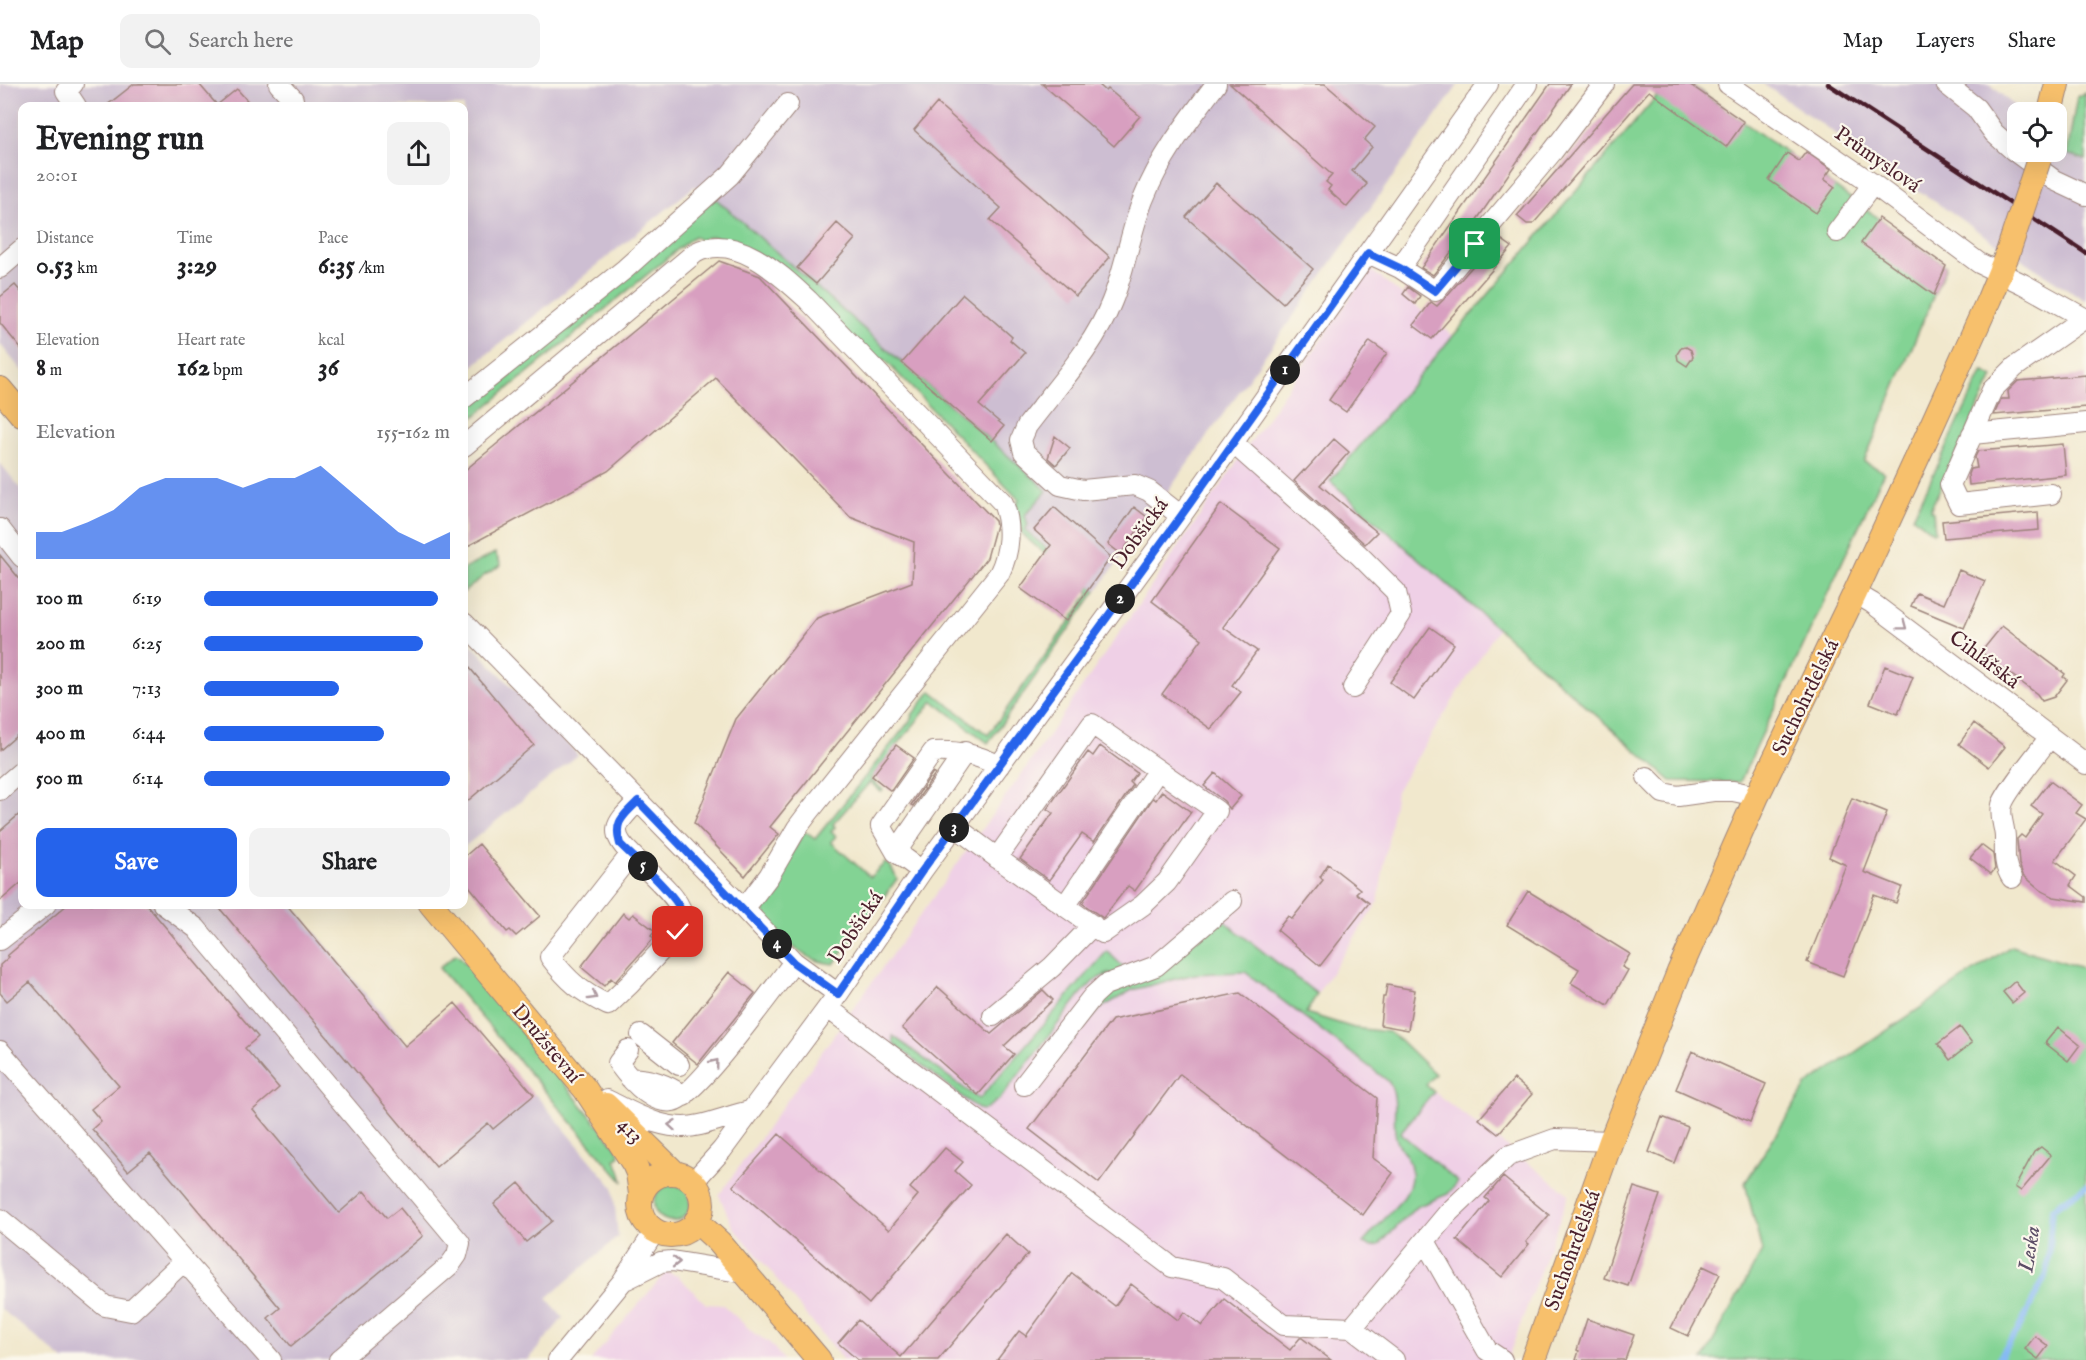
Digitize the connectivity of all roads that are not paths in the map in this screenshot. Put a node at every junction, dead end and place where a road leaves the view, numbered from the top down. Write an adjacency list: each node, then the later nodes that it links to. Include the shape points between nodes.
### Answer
1 (74, 84): 10 (street, via 66,91)
2 (279, 84): 11 (street)
3 (1215, 84): 32 (street, via 1173,140 1150,183 1112,302 1095,337 1027,426 1021,440 1024,452 1060,484 1083,490 1135,485)
4 (1488, 84): 19 (street, Dobšická)
5 (1527, 84): 22 (street)
6 (1604, 84): 22 (street, via 1435,291)
7 (1728, 84): 15 (street, Průmyslová)
8 (1946, 84): 16 (street, via 1976,108 1994,133 2013,150 2054,180)
9 (2057, 84): 12 (main road)
10 (73, 102)
11 (293, 102)
12 (2052, 102)
13 (788, 104): 25 (street, via 730,175 625,269)
14 (2038, 162): 20 (main road, Suchohrdelská, bridge)
15 (1873, 184): 17 (street); 20 (street, Průmyslová, via 1979,263)
16 (2086, 195)
17 (1837, 232)
18 (18, 252): 21 (street)
19 (1368, 253): 22 (street); 30 (street, Dobšická)
20 (2003, 265): 23 (street, Průmyslová, via 2023,284); 35 (main road, Suchohrdelská)
21 (0, 268)
22 (1400, 268)
23 (2085, 318): 28 (street, via 2015,368 1992,390)
24 (0, 389): 26 (main road)
25 (468, 395)
26 (18, 410)
27 (2086, 423): 28 (street)
28 (1972, 434): 31 (street, via 1950,485 1959,504)
29 (468, 443): 59 (street, via 695,253 726,247 778,272 1003,504 1009,540 999,574 809,812)
30 (1233, 443): 32 (street, Dobšická); 37 (street, via 1396,592 1401,614)
31 (2051, 494)
32 (1181, 516): 41 (street, Dobšická)
33 (0, 529): 34 (street)
34 (18, 551)
35 (1855, 593): 38 (street, Cihlářská, one-way to 38); 46 (main road, Suchohrdelská)
36 (468, 628): 47 (street)
37 (1353, 688)
38 (2050, 737): 40 (street, Cihlářská); 53 (street, via 2001,807 2005,860)
39 (950, 752): 41 (street, via 983,757); 49 (street); 49 (street, via 916,754 879,810)
40 (2086, 764)
41 (999, 766): 48 (street, Dobšická)
42 (1158, 770): 51 (street, via 1092,724); 55 (street); 60 (street, via 1217,811 1167,882 1143,905 1104,933)
43 (18, 774): 45 (street)
44 (1647, 777): 46 (street, via 1663,793 1678,796 1713,790)
45 (0, 790)
46 (1757, 796): 70 (main road, Suchohrdelská, via 1679,972)
47 (638, 801): 50 (street, via 619,822 616,832 620,844); 59 (street)
48 (955, 826): 51 (street); 52 (street, Dobšická)
49 (889, 840): 52 (street)
50 (631, 854): 50 (street, one-way to 50, via 550,957 566,978 608,1005 678,932 682,921 675,900)
51 (997, 858): 55 (street)
52 (922, 871): 63 (street, Dobšická)
53 (2012, 878)
54 (1232, 901): 67 (street, via 1156,966 1105,985)
55 (1065, 906): 60 (street)
56 (40, 909): 61 (street)
57 (170, 909): 82 (street, via 196,928 460,1243 450,1265)
58 (435, 909): 68 (main road, Družstevní / 413)
59 (744, 909): 62 (street)
60 (1093, 926): 64 (street, via 1052,967)
61 (0, 940)
62 (794, 963): 63 (street); 66 (street, one-way to 62, via 634,1043 618,1062 630,1078 657,1099 669,1102 684,1096)
63 (833, 1001): 69 (street, Dobšická); 80 (street, via 1172,1267 1223,1278 1284,1325)
64 (993, 1016)
65 (0, 1051): 77 (street)
66 (679, 1065)
67 (1024, 1085)
68 (585, 1089): 69 (street, one-way to 68, via 700,1125 673,1126 647,1120); 71 (main road, 413); 72 (main road, Družstevní / 413, via 634,1164)
69 (750, 1111): 71 (street, Dobšická, via 722,1150)
70 (1611, 1141): 76 (street, via 1555,1139 1508,1156 1448,1213); 87 (main road, Suchohrdelská)
71 (684, 1178): 72 (main road, via 664,1173 646,1185); 74 (main road, via 699,1191 700,1212)
72 (641, 1194): 75 (main road, via 642,1215)
73 (0, 1219): 77 (street, via 105,1306 131,1311)
74 (696, 1221): 75 (main road, via 682,1232); 78 (main road)
75 (655, 1231): 79 (street)
76 (1425, 1241): 80 (street); 86 (street, via 1487,1350)
77 (184, 1261): 81 (street)
78 (745, 1273): 79 (street, one-way to 78, via 661,1262 672,1261); 84 (main road)
79 (622, 1282): 83 (street)
80 (1352, 1328): 85 (street)
81 (271, 1360)
82 (339, 1360)
83 (558, 1360)
84 (819, 1360)
85 (1394, 1360)
86 (1502, 1360)
87 (1533, 1360)

